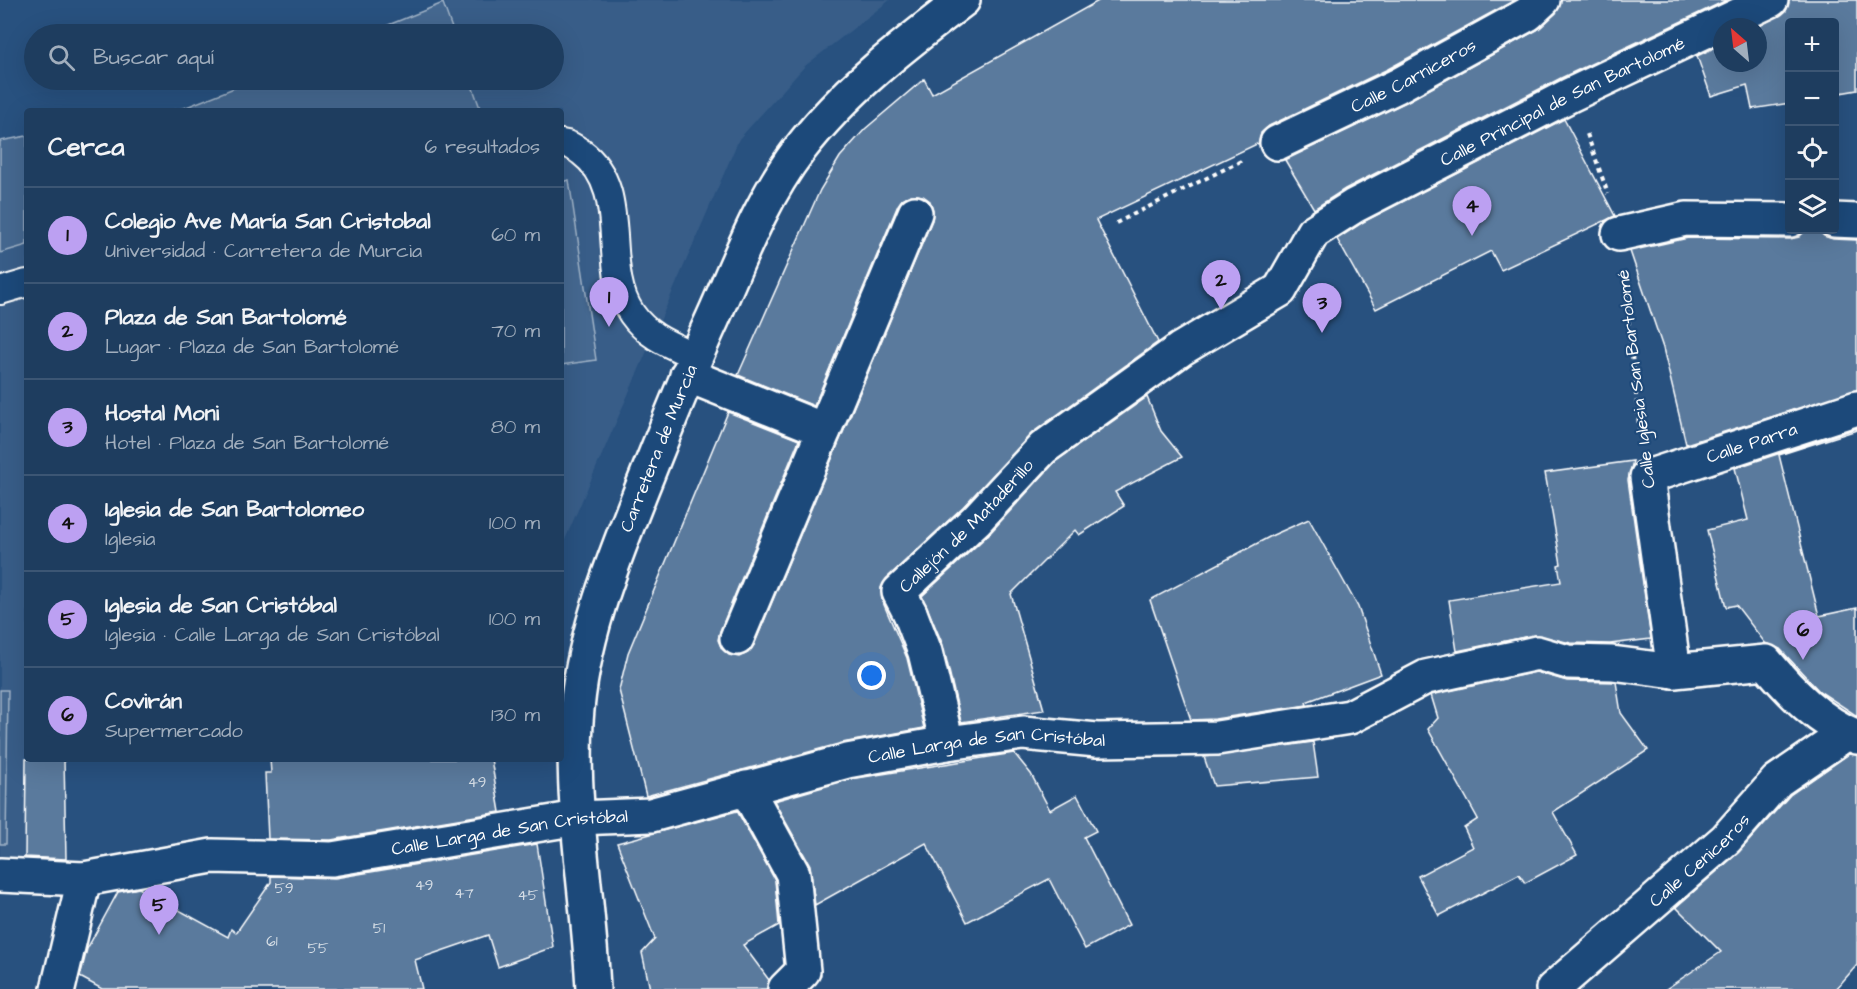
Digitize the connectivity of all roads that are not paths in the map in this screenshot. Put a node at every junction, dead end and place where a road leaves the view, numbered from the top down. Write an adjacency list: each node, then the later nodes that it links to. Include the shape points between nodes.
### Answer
1 (963, 0): 13 (street, Carretera de Murcia, via 890,56 838,104 799,151 764,204)
2 (1543, 0): 5 (street, Calle Carniceros, via 1528,15 1397,86)
3 (1771, 0): 16 (street, Calle Principal de San Bartolomé, via 1570,95 1354,206 1313,232 1280,290 1181,349)
4 (564, 143): 13 (lane, via 592,160 606,183 621,285 631,312 652,336)
5 (1262, 151)
6 (915, 213): 15 (street)
7 (1785, 220): 10 (street, via 1686,219)
8 (1839, 220): 9 (street)
9 (1857, 220)
10 (1619, 234)
11 (24, 284): 12 (lane)
12 (0, 291)
13 (691, 366): 15 (street, via 718,387); 23 (street, Carretera de Murcia, via 609,572 581,669 576,724)
14 (1857, 408): 17 (street, Calle Parra)
15 (824, 430): 18 (street)
16 (1043, 448): 21 (street, Callejón de Mataderillo, via 976,520 899,592 926,652)
17 (1647, 477): 19 (street, Calle Iglesia San Bartolomé)
18 (737, 638)
19 (1674, 671): 20 (street, Calle Larga de San Cristóbal, via 1766,662 1796,697); 21 (street, Calle Larga de San Cristóbal, via 1568,662 1537,653 1426,678 1350,717 1217,738 1097,740 1023,734)
20 (1852, 735): 29 (street, Calle Ceniceros, via 1777,781 1726,839)
21 (947, 743): 22 (street, Calle Larga de San Cristóbal, via 846,761)
22 (746, 788): 23 (street, Calle Larga de San Cristóbal, via 651,814); 28 (street, via 793,874 803,971)
23 (578, 818): 25 (street, Calle Larga de San Cristóbal, via 332,859 212,856); 27 (street, Carretera de Murcia)
24 (0, 875): 25 (street, Calle Larga de San Cristóbal)
25 (84, 879): 26 (street)
26 (58, 989)
27 (593, 989)
28 (785, 989)
29 (1553, 989)

